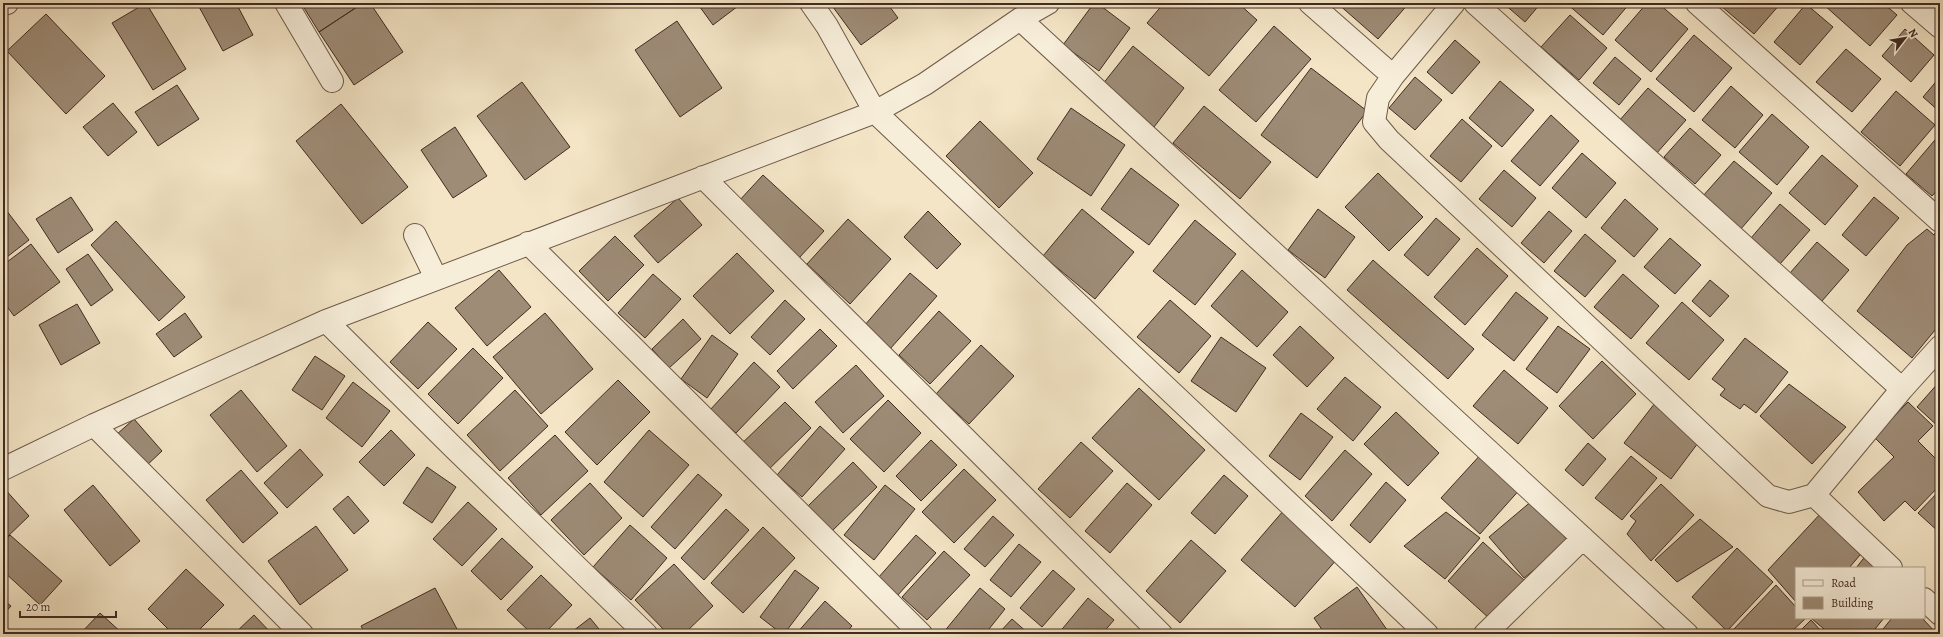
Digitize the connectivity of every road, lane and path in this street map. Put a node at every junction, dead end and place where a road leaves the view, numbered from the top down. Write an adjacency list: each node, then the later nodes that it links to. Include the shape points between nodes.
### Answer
1 (7, 3): 10 (street)
2 (286, 3): 14 (street)
3 (811, 3): 15 (street)
4 (1048, 3): 11 (street)
5 (1310, 3): 13 (street)
6 (1454, 3): 13 (street)
7 (1475, 3): 23 (street)
8 (1697, 3): 17 (street)
9 (1912, 3): 12 (street)
10 (3, 4)
11 (1020, 19): 15 (street, via 925,84); 27 (street)
12 (1940, 27)
13 (1393, 76): 26 (street, via 1378,98 1374,122 1389,140 1768,496 1789,502)
14 (332, 82)
15 (876, 112): 16 (street); 35 (street)
16 (703, 177): 19 (street); 34 (street)
17 (1940, 221)
18 (415, 235): 20 (street)
19 (528, 243): 20 (street); 33 (street)
20 (436, 278): 21 (street)
21 (326, 320): 24 (street); 32 (street)
22 (1940, 347): 23 (street)
23 (1902, 388): 26 (street)
24 (94, 425): 25 (street); 31 (street)
25 (3, 469)
26 (1814, 495): 28 (street)
27 (1583, 538): 36 (street); 37 (street)
28 (1890, 567)
29 (1925, 600): 30 (street)
30 (1940, 614)
31 (302, 634)
32 (646, 634)
33 (921, 634)
34 (1161, 634)
35 (1427, 634)
36 (1486, 634)
37 (1687, 634)

